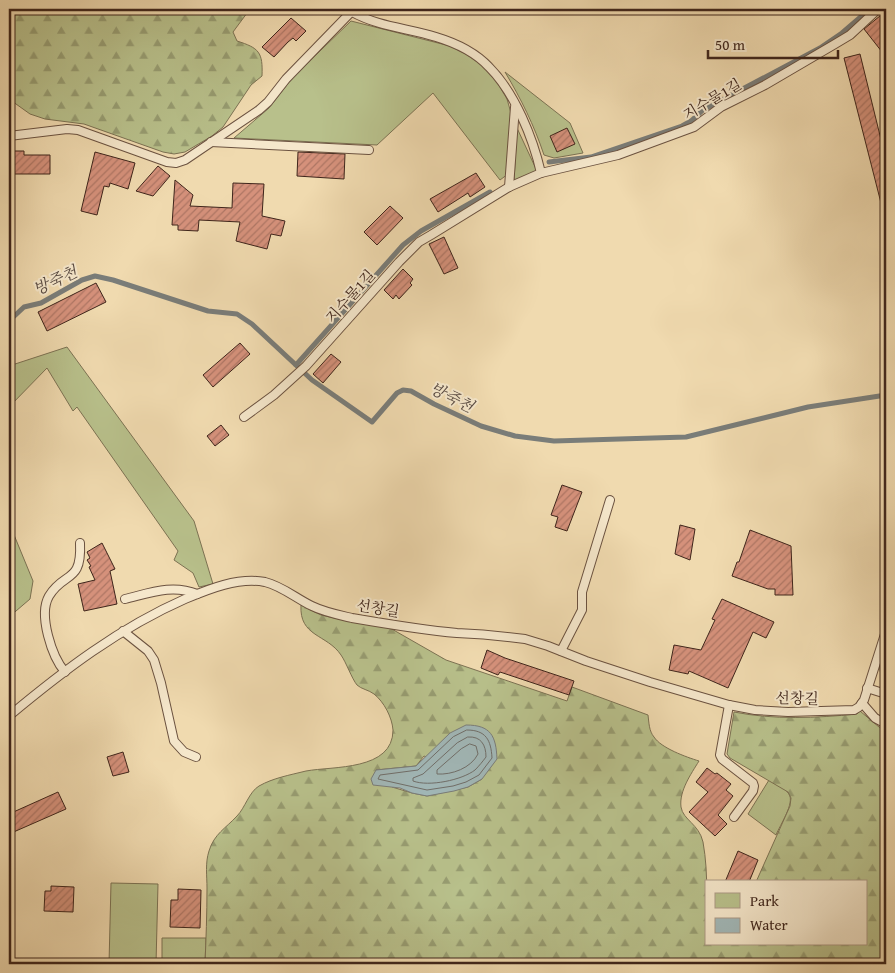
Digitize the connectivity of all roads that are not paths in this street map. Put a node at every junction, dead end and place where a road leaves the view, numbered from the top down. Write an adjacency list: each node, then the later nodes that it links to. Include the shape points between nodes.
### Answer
1 (878, 9): 7 (lane, 지수물1길, via 835,44 721,107 694,127 618,155)
2 (353, 10): 3 (lane, via 368,20 435,36 474,54 502,82); 5 (lane, via 268,102)
3 (515, 105): 7 (lane, via 533,144); 8 (lane)
4 (9, 136): 5 (lane, via 78,130 176,163)
5 (211, 142): 6 (lane)
6 (369, 150)
7 (541, 173): 8 (lane, 지수물1길)
8 (509, 187): 9 (lane, 지수물1길, via 419,242 306,366)
9 (244, 417)
10 (610, 500): 16 (lane, via 582,592 582,610)
11 (80, 543): 17 (lane, via 75,573 54,591 45,606 52,653)
12 (197, 594): 13 (lane, 선창길, via 184,589 166,590); 14 (lane, 선창길); 16 (lane, 선창길, via 241,582 266,582 331,613 423,629 517,638)
13 (125, 599)
14 (123, 631): 17 (lane, 선창길); 24 (lane, via 154,660 174,741 184,752)
15 (886, 631): 18 (lane)
16 (562, 651): 21 (lane, 선창길)
17 (65, 672): 22 (lane, 선창길)
18 (867, 688): 19 (lane); 20 (lane)
19 (886, 694)
20 (862, 703): 21 (lane, 선창길, via 854,710 830,712 755,710); 23 (lane, via 875,718)
21 (729, 705): 25 (lane, via 720,755 754,786)
22 (9, 716)
23 (886, 724)
24 (196, 757)
25 (734, 817)

